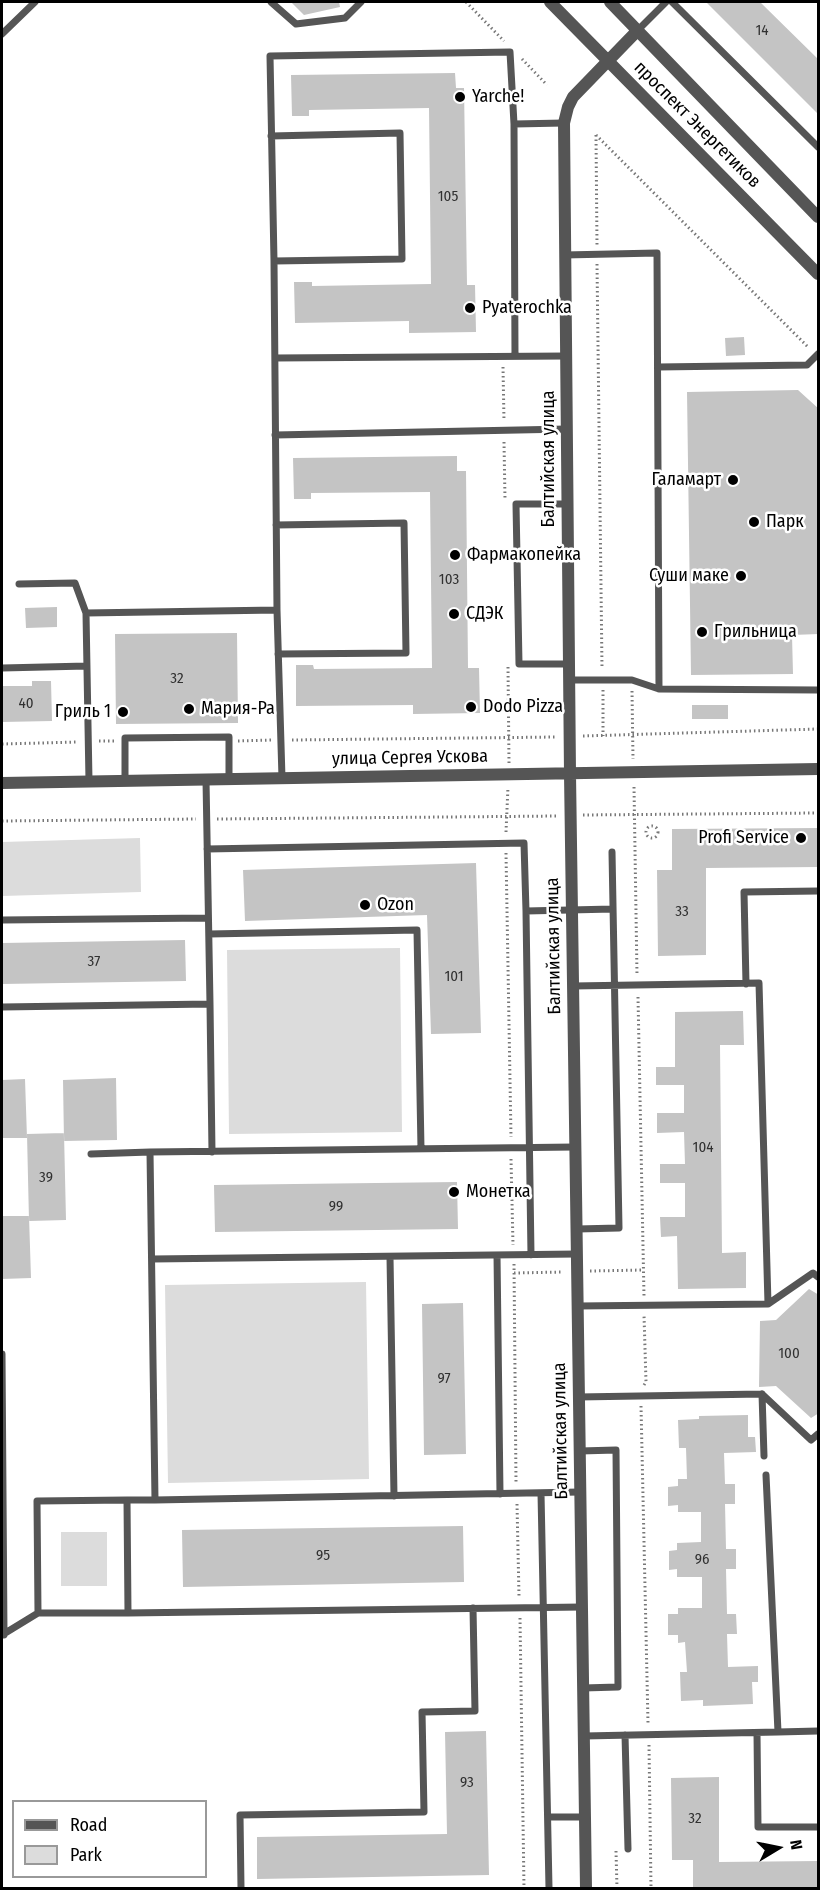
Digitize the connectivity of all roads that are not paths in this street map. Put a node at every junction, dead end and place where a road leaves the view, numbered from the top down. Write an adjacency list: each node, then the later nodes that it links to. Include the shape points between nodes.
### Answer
1 (35, 2): 9 (lane)
2 (271, 2): 3 (lane, via 296,24 345,18)
3 (361, 2)
4 (550, 2): 10 (street, проспект Энергетиков)
5 (610, 2): 8 (street, проспект Энергетиков)
6 (666, 2): 8 (lane)
7 (672, 2): 14 (lane)
8 (638, 30): 10 (street, Балтийская улица); 15 (street, проспект Энергетиков)
9 (2, 34)
10 (608, 60): 11 (street, Балтийская улица, via 573,97); 18 (street, проспект Энергетиков)
11 (564, 123): 12 (lane); 16 (street, Балтийская улица)
12 (513, 124): 13 (lane, via 510,52 270,56); 20 (lane)
13 (271, 136): 17 (lane); 17 (lane, via 400,133 402,259)
14 (819, 147)
15 (819, 217)
16 (564, 255): 21 (street, Балтийская улица); 23 (lane, via 657,253)
17 (274, 261): 22 (lane)
18 (819, 274)
19 (818, 355): 23 (lane, via 807,365)
20 (515, 356): 21 (lane); 22 (lane)
21 (566, 356): 24 (street, Балтийская улица)
22 (275, 358): 25 (lane)
23 (658, 367): 36 (lane)
24 (567, 429): 25 (lane); 26 (street, Балтийская улица)
25 (275, 435): 27 (lane)
26 (567, 504): 32 (street, Балтийская улица); 32 (lane, via 516,504 519,664)
27 (276, 525): 29 (lane); 31 (lane, via 404,523 406,653)
28 (20, 584): 30 (lane, via 75,583)
29 (277, 610): 30 (lane); 31 (lane)
30 (86, 613): 33 (lane)
31 (278, 654): 40 (lane)
32 (568, 664): 35 (street, Балтийская улица)
33 (87, 666): 34 (lane); 43 (lane)
34 (2, 668)
35 (569, 680): 36 (lane, via 632,680); 39 (street, Балтийская улица)
36 (659, 689): 37 (lane)
37 (819, 690)
38 (819, 769): 39 (street, улица Сергея Ускова)
39 (570, 774): 40 (street, улица Сергея Ускова); 50 (street, Балтийская улица)
40 (282, 778): 41 (street, улица Сергея Ускова)
41 (229, 779): 42 (street, улица Сергея Ускова); 44 (lane, via 229,737 125,738)
42 (206, 780): 44 (street, улица Сергея Ускова); 46 (lane)
43 (89, 781): 44 (street, улица Сергея Ускова); 45 (street, улица Сергея Ускова)
44 (125, 781)
45 (2, 783)
46 (207, 849): 51 (lane, via 524,843); 52 (lane)
47 (612, 852): 49 (lane)
48 (819, 891): 55 (lane, via 744,892)
49 (613, 909): 50 (lane); 57 (lane)
50 (572, 910): 51 (lane); 56 (street, Балтийская улица)
51 (526, 911): 61 (lane)
52 (208, 918): 53 (lane); 54 (lane)
53 (2, 920)
54 (209, 934): 58 (lane); 62 (lane, via 417,930)
55 (746, 984): 57 (lane); 73 (lane, via 759,984)
56 (573, 986): 57 (lane); 60 (street, Балтийская улица)
57 (614, 986): 66 (lane, via 619,1228)
58 (210, 1004): 59 (lane); 64 (lane)
59 (2, 1007)
60 (575, 1147): 61 (lane); 66 (street, Балтийская улица)
61 (529, 1148): 62 (lane); 69 (lane)
62 (421, 1149): 64 (lane)
63 (150, 1152): 64 (lane); 65 (lane); 71 (lane)
64 (212, 1152)
65 (91, 1154)
66 (577, 1229): 67 (street, Балтийская улица)
67 (577, 1254): 69 (lane); 74 (street, Балтийская улица)
68 (497, 1255): 69 (lane); 70 (lane); 84 (lane)
69 (531, 1255)
70 (390, 1257): 71 (lane); 85 (lane)
71 (152, 1259): 87 (lane)
72 (819, 1277): 73 (lane, via 813,1273)
73 (768, 1304): 74 (lane)
74 (578, 1306): 77 (street, Балтийская улица)
75 (2, 1354): 93 (lane)
76 (762, 1394): 77 (lane); 78 (lane, via 811,1440); 80 (lane)
77 (578, 1397): 79 (street, Балтийская улица)
78 (819, 1434)
79 (580, 1451): 82 (street, Балтийская улица); 94 (lane, via 616,1450 618,1687)
80 (764, 1456)
81 (766, 1475): 97 (lane)
82 (580, 1492): 83 (lane); 88 (street, Балтийская улица)
83 (541, 1493): 84 (lane); 90 (lane)
84 (500, 1494): 85 (lane)
85 (394, 1496): 87 (lane)
86 (126, 1500): 87 (lane); 91 (lane, via 37,1501); 92 (lane)
87 (155, 1500)
88 (582, 1607): 90 (lane); 94 (street, Балтийская улица)
89 (473, 1608): 90 (lane); 92 (lane); 104 (lane, via 475,1711 422,1712 424,1812 240,1815)
90 (545, 1608): 100 (lane)
91 (38, 1613): 92 (lane); 93 (lane)
92 (128, 1613)
93 (3, 1635)
94 (583, 1688): 99 (street, Балтийская улица)
95 (819, 1731): 97 (lane)
96 (757, 1732): 97 (lane); 98 (lane); 102 (lane, via 758,1827)
97 (778, 1732)
98 (625, 1735): 99 (lane); 103 (lane)
99 (584, 1736): 101 (street, Балтийская улица)
100 (548, 1817): 101 (lane); 105 (lane)
101 (585, 1817): 106 (street, Балтийская улица)
102 (819, 1827)
103 (628, 1849)
104 (241, 1888)
105 (549, 1888)
106 (586, 1888)

